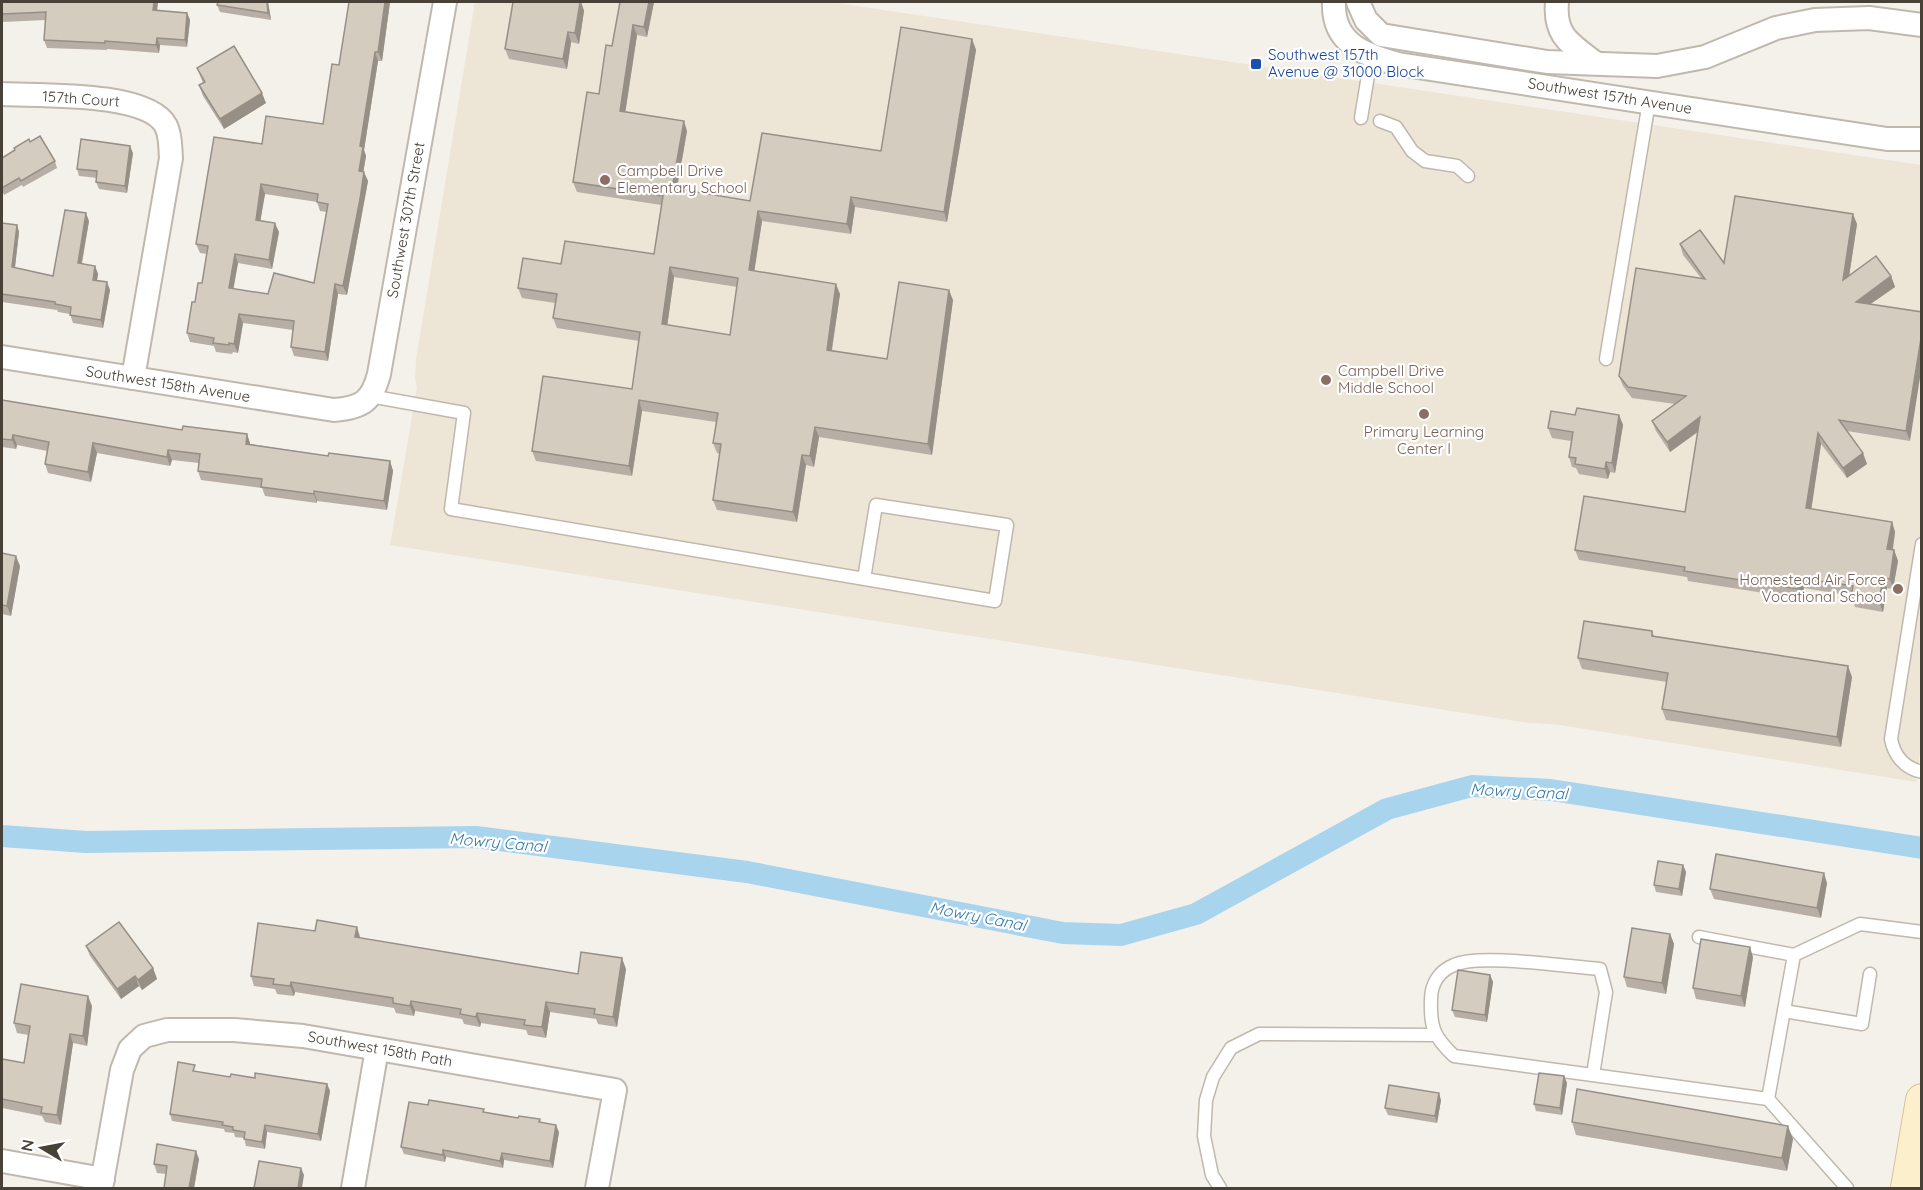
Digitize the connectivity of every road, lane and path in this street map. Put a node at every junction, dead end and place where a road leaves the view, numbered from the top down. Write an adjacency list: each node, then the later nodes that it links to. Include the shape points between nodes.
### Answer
1 (445, 2): 17 (street, Southwest 307th Street, via 379,374)
2 (1334, 2): 6 (street, Southwest 157th Avenue, via 1335,21 1342,34 1356,49)
3 (1358, 2): 7 (street, Southwest 157th Avenue, via 1365,20 1381,35 1547,62)
4 (1557, 2): 7 (street, Southwest 157th Avenue, via 1556,18 1562,35)
5 (1922, 25): 7 (street, Southwest 157th Avenue, via 1869,18 1815,20 1776,28 1706,57 1678,63 1641,66)
6 (1371, 57): 9 (street, Southwest 157th Avenue); 10 (lane)
7 (1594, 62)
8 (2, 94): 16 (street, 157th Court, via 108,100 147,109 166,126 171,158)
9 (1649, 102): 12 (street, Southwest 157th Avenue, via 1887,139); 15 (lane)
10 (1361, 117)
11 (1380, 121): 13 (lane, via 1396,127 1412,151 1425,160 1457,166)
12 (1922, 139)
13 (1468, 176)
14 (2, 357): 16 (street, Southwest 158th Avenue)
15 (1606, 359)
16 (133, 378): 17 (street, Southwest 158th Avenue, via 334,410 356,407)
17 (370, 396): 19 (lane, via 464,413 451,509)
18 (1922, 544): 20 (lane, via 1891,738 1894,752 1902,762)
19 (864, 579): 19 (lane, via 995,601 1007,525 876,505)
20 (1922, 772)
21 (1922, 932): 23 (lane, via 1860,924)
22 (1699, 937): 23 (lane)
23 (1794, 955): 25 (lane)
24 (1870, 974): 25 (lane, via 1862,1024)
25 (1784, 1011): 29 (lane)
26 (1436, 1035): 28 (lane, via 1454,1056); 28 (lane, via 1432,1028 1431,993 1438,975 1455,964 1490,960 1600,969 1606,992); 35 (lane, via 1258,1034 1231,1048 1213,1077 1206,1100 1204,1137 1212,1175)
27 (377, 1049): 32 (street, Southwest 158th Path, via 303,1036 234,1030 167,1030 144,1036 130,1048 122,1070); 33 (street); 34 (street, Southwest 158th Path, via 615,1090)
28 (1593, 1075): 29 (lane)
29 (1768, 1099): 36 (lane)
30 (1922, 1100): 37 (main road)
31 (2, 1161): 32 (street)
32 (102, 1184)
33 (353, 1188)
34 (597, 1188)
35 (1220, 1188)
36 (1847, 1188)
37 (1907, 1188)

